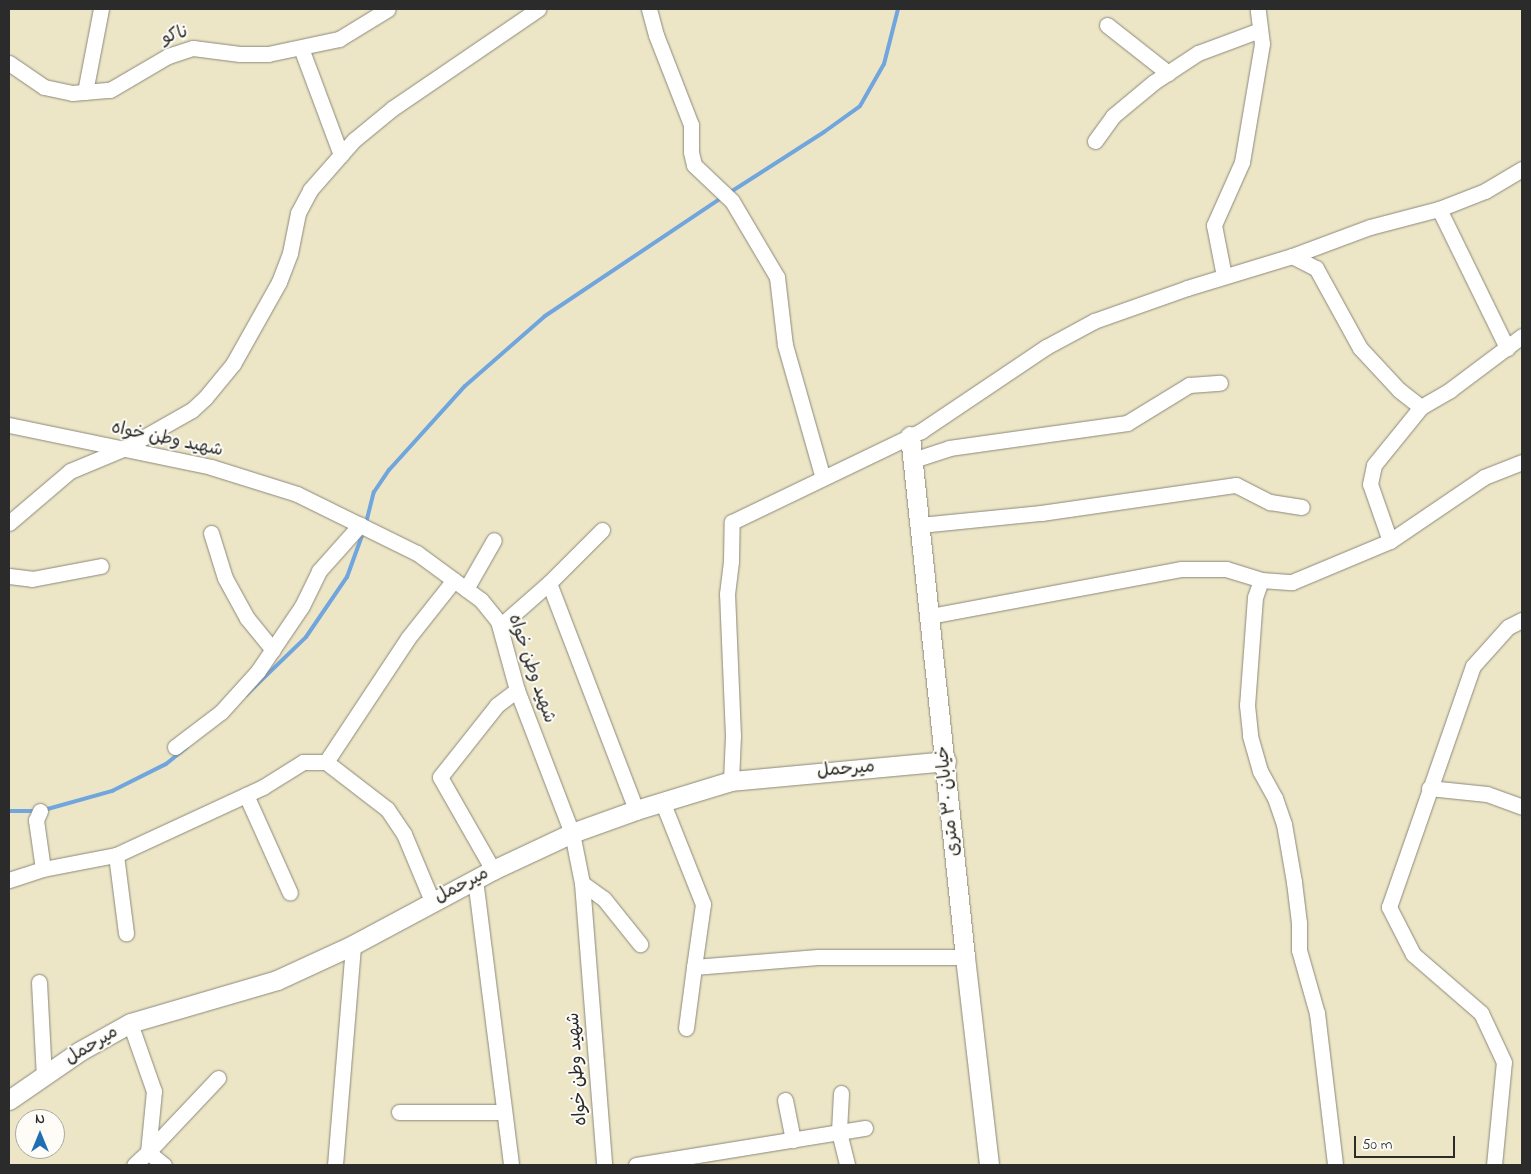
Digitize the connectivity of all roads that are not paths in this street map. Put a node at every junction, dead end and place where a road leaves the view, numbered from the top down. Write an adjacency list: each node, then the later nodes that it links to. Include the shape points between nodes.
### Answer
1 (101, 9): 11 (street)
2 (388, 9): 8 (street, ناکو, via 339,38)
3 (538, 9): 13 (street, via 393,108)
4 (649, 9): 27 (street, via 690,125 690,152 694,165 732,202 777,277 785,345)
5 (1258, 9): 7 (street)
6 (1107, 25): 10 (street)
7 (1260, 30): 10 (street, via 1198,53); 17 (street, via 1262,44 1242,162 1214,226)
8 (301, 48): 11 (street, ناکو, via 268,54 193,48 168,56 110,90); 13 (street)
9 (9, 63): 11 (street, ناکو, via 44,87 72,93)
10 (1168, 73): 12 (street, via 1113,116)
11 (85, 92)
12 (1095, 141)
13 (341, 154): 24 (street, via 310,190 298,213 290,253 279,282 233,364 192,410)
14 (1522, 169): 15 (street, via 1485,191)
15 (1440, 209): 16 (street, via 1370,227); 19 (street)
16 (1292, 256): 17 (street); 21 (street, via 1316,268 1360,348 1399,390)
17 (1224, 276): 23 (street, via 1094,321 1046,347 921,432)
18 (1522, 336): 19 (street)
19 (1507, 348): 21 (street, via 1450,390)
20 (1220, 384): 25 (street, via 1189,385 1127,423 949,448)
21 (1420, 407): 35 (street, via 1374,465 1370,484)
22 (9, 425): 24 (street, شهید وطن خواه)
23 (910, 436): 25 (street, خیابان ۳۰ متری); 27 (street)
24 (123, 450): 29 (street, via 70,471); 30 (street, شهید وطن خواه, via 211,467 297,494)
25 (913, 460): 31 (street, خیابان ۳۰ متری)
26 (1522, 462): 35 (street, via 1484,477)
27 (822, 478): 50 (street, via 732,522 727,594 733,736)
28 (1302, 507): 31 (street, via 1270,502 1236,485 1042,513)
29 (9, 523)
30 (360, 525): 38 (street, شهید وطن خواه, via 416,553); 45 (street, via 319,571 302,606)
31 (920, 525): 42 (street, خیابان ۳۰ متری)
32 (602, 530): 40 (street)
33 (211, 533): 45 (street, via 225,578 247,618)
34 (494, 540): 41 (street)
35 (1390, 541): 39 (street, via 1292,582)
36 (100, 566): 37 (street, via 32,579)
37 (9, 576)
38 (454, 580): 41 (street, شهید وطن خواه); 49 (street, via 408,638)
39 (1261, 580): 42 (street, via 1226,569 1182,569); 93 (street, via 1256,597 1247,705 1250,736 1260,771 1276,798 1284,824 1296,899 1298,950 1317,1013)
40 (549, 583): 44 (street); 55 (street)
41 (466, 589): 44 (street, شهید وطن خواه, via 481,600)
42 (930, 616): 48 (street, خیابان ۳۰ متری)
43 (1522, 620): 51 (street, via 1508,627 1473,666)
44 (500, 626): 46 (street, شهید وطن خواه)
45 (272, 650): 47 (street, via 258,671 221,712)
46 (517, 690): 57 (street, شهید وطن خواه); 60 (street, via 497,705 440,777)
47 (175, 747)
48 (946, 760): 50 (street, میرحمل); 69 (street, خیابان ۳۰ متری)
49 (326, 762): 52 (street, via 303,762); 65 (street, via 387,809 404,834)
50 (731, 781): 53 (street, میرحمل)
51 (1429, 788): 54 (street, via 1487,794); 94 (street, via 1389,907 1413,954 1481,1013 1504,1062)
52 (246, 795): 58 (street); 64 (street)
53 (662, 801): 55 (street, میرحمل); 70 (street, via 703,904)
54 (1522, 807)
55 (636, 810): 57 (street, میرحمل)
56 (40, 811): 59 (street, via 36,820)
57 (572, 834): 60 (street, میرحمل); 63 (street, شهید وطن خواه)
58 (116, 855): 59 (street); 66 (street)
59 (43, 869): 62 (street)
60 (493, 870): 61 (street, میرحمل)
61 (475, 879): 65 (street, میرحمل); 80 (street)
62 (9, 880)
63 (582, 883): 67 (street, via 604,898); 89 (street, شهید وطن خواه)
64 (290, 893)
65 (432, 901): 68 (street, میرحمل)
66 (126, 933)
67 (640, 944)
68 (353, 945): 72 (street, میرحمل, via 277,980); 87 (street)
69 (964, 957): 70 (street, via 818,957); 92 (street, خیابان ۳۰ متری)
70 (694, 967): 73 (street)
71 (39, 982): 74 (street)
72 (130, 1023): 74 (street, میرحمل); 84 (street, via 154,1091)
73 (686, 1028)
74 (44, 1076): 77 (street, میرحمل)
75 (218, 1078): 84 (street)
76 (841, 1093): 82 (street)
77 (9, 1100)
78 (785, 1100): 83 (street)
79 (399, 1112): 80 (street)
80 (503, 1112): 88 (street)
81 (865, 1128): 82 (street)
82 (839, 1132): 83 (street); 91 (street)
83 (793, 1140): 90 (street)
84 (148, 1152): 85 (street); 86 (street)
85 (134, 1165)
86 (164, 1165)
87 (335, 1165)
88 (510, 1165)
89 (604, 1165)
90 (636, 1165)
91 (847, 1165)
92 (989, 1165)
93 (1335, 1165)
94 (1494, 1165)

